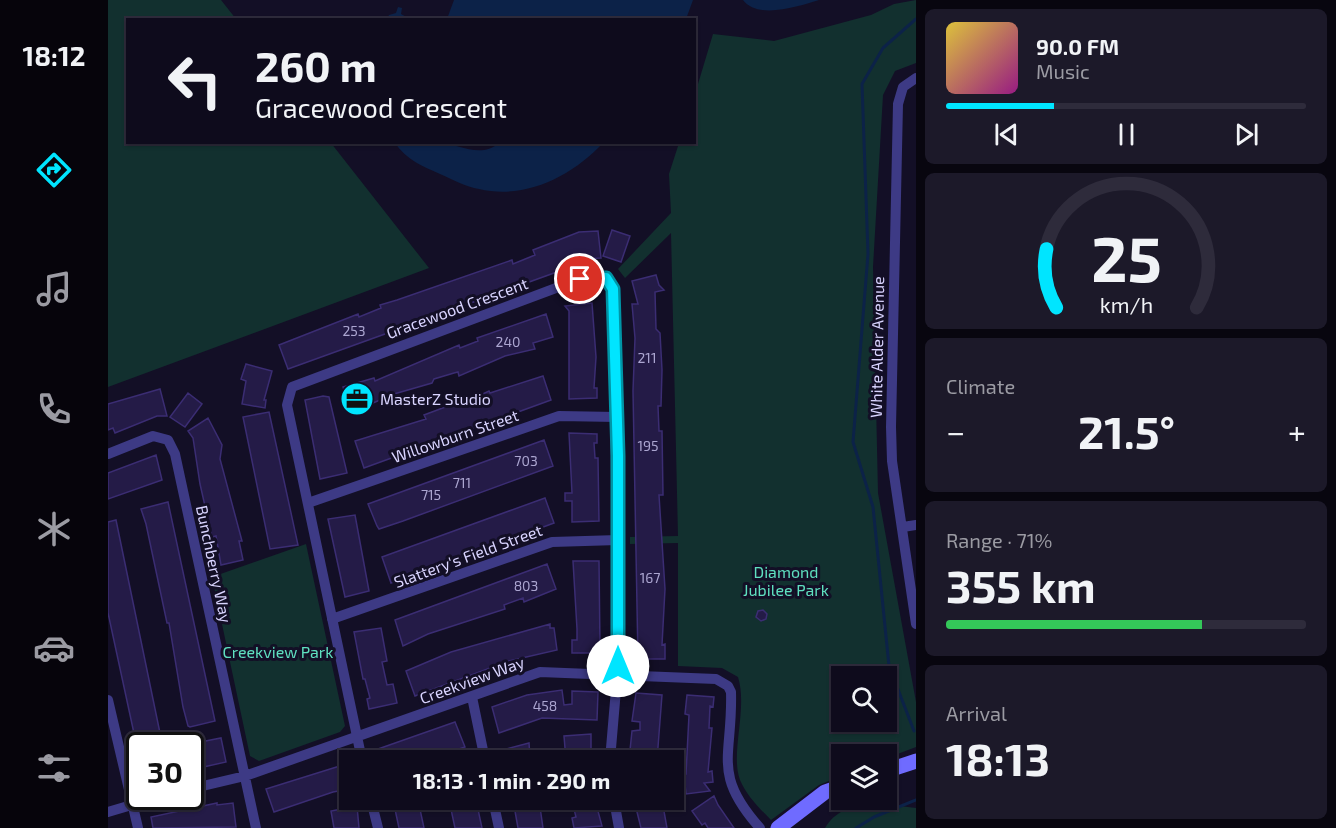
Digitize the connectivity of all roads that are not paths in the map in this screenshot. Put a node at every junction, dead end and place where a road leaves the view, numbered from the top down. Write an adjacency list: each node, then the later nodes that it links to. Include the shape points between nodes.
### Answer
1 (916, 78): 6 (street, White Alder Avenue, via 900,92 898,116 891,445)
2 (616, 417): 4 (street, Willowburn Street, via 560,416); 4 (street, Gracewood Crescent, via 613,289 606,278 580,279 292,387 287,405); 7 (street, Gracewood Crescent)
3 (108, 454): 19 (street, Bunchberry Way, via 153,436 172,445)
4 (308, 504): 8 (street, Gracewood Crescent)
5 (916, 525): 6 (street)
6 (903, 527): 9 (street, White Alder Avenue)
7 (618, 540): 8 (street, Slattery's Field Street, via 552,542); 10 (street, Gracewood Crescent)
8 (332, 620): 13 (street, Gracewood Crescent)
9 (916, 624)
10 (618, 674): 11 (street, Creekview Way, via 540,672); 16 (street, Gracewood Crescent); 34 (street, Creekview Way, via 716,680 728,686 731,704 727,760 731,788)
11 (471, 697): 13 (street, Creekview Way); 15 (street)
12 (108, 700): 20 (street)
13 (357, 737): 14 (street, Gracewood Crescent); 19 (street, Creekview Way)
14 (360, 750)
15 (483, 750)
16 (611, 750)
17 (916, 761): 18 (street)
18 (897, 767)
19 (245, 776): 21 (street, Creekview Way); 30 (street, Bunchberry Way)
20 (126, 778)
21 (204, 786)
22 (831, 790): 35 (street)
23 (126, 806): 28 (street)
24 (134, 810): 29 (street)
25 (374, 810): 31 (street)
26 (495, 810): 32 (street)
27 (616, 810): 33 (street)
28 (108, 812)
29 (138, 828)
30 (256, 828)
31 (378, 828)
32 (498, 828)
33 (620, 828)
34 (760, 828)
35 (778, 828)

